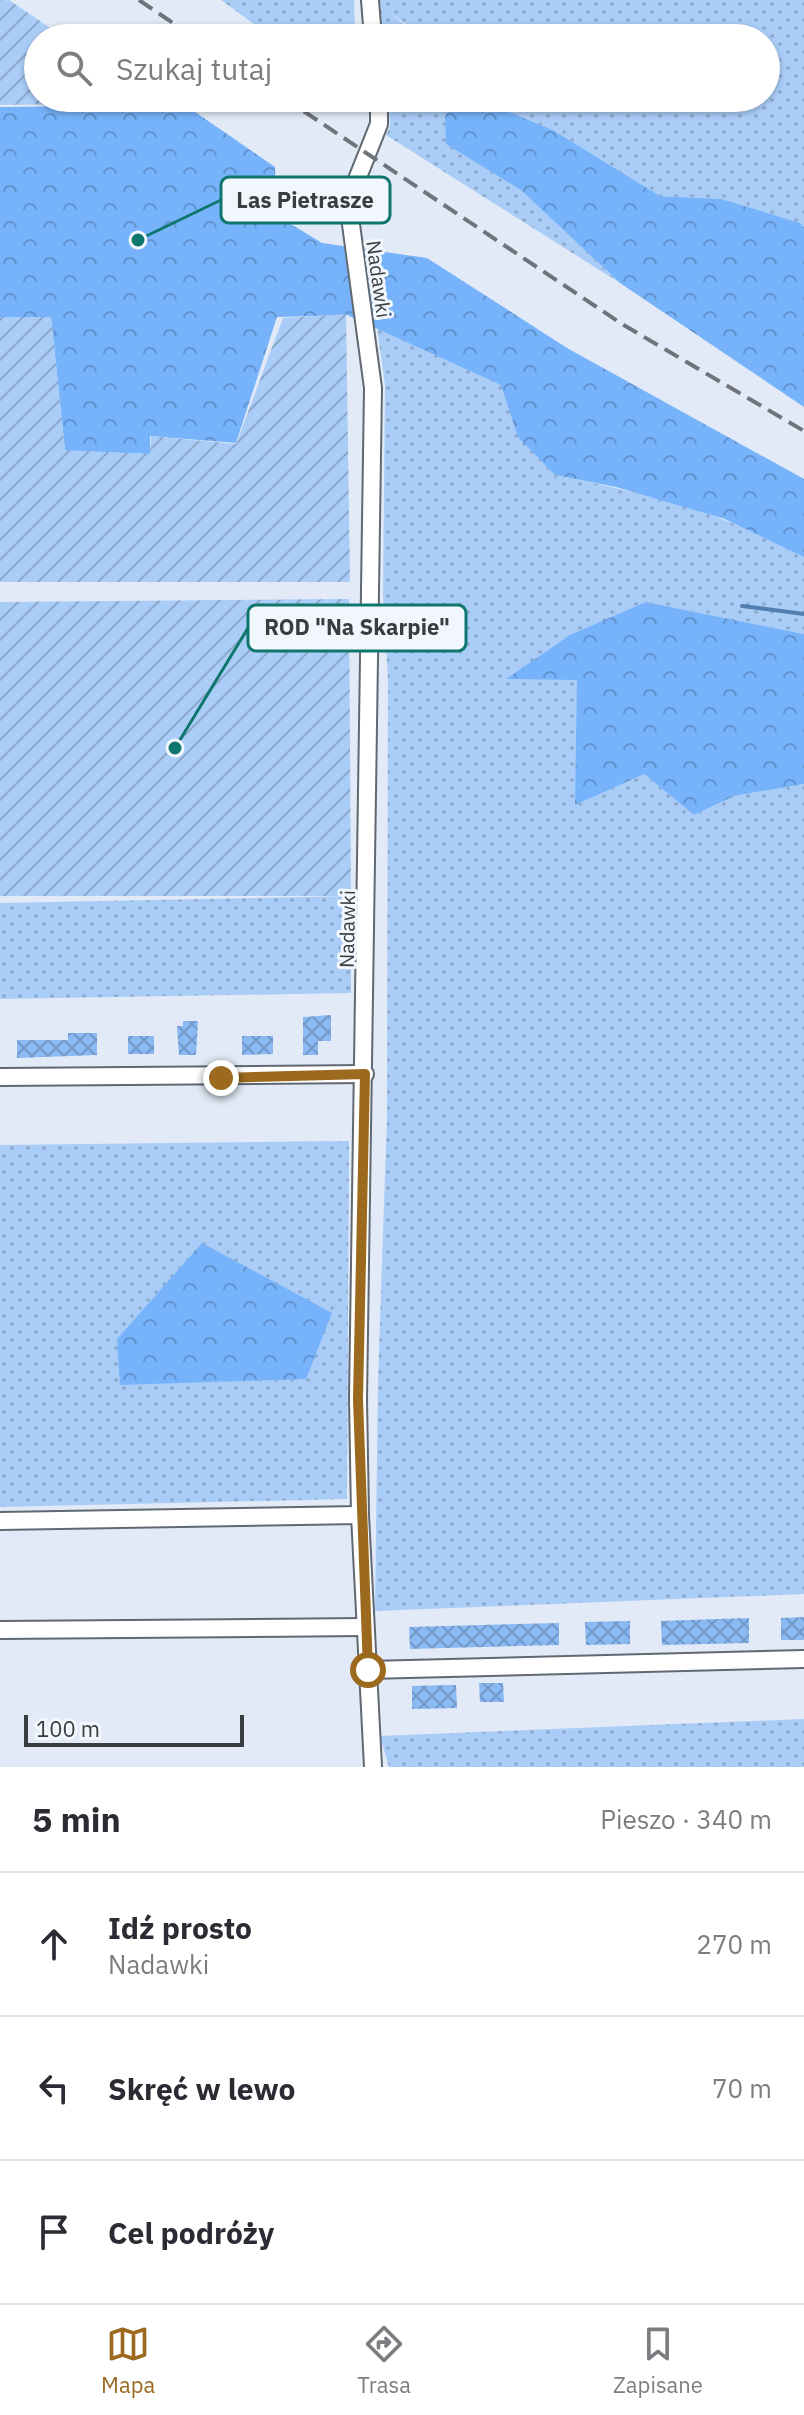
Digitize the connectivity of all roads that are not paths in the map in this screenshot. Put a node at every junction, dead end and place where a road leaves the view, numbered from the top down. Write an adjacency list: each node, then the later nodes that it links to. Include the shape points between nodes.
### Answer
1 (370, 0): 2 (street)
2 (372, 24)
3 (379, 112): 4 (street, Nadawki, via 348,202 373,388)
4 (365, 1074): 5 (street); 6 (street, Nadawki)
5 (0, 1077)
6 (360, 1515): 7 (street); 8 (street, Nadawki)
7 (0, 1521)
8 (365, 1627): 9 (street); 11 (street, Nadawki)
9 (0, 1630)
10 (804, 1659): 11 (street)
11 (368, 1670): 12 (street, Nadawki)
12 (373, 1767)

